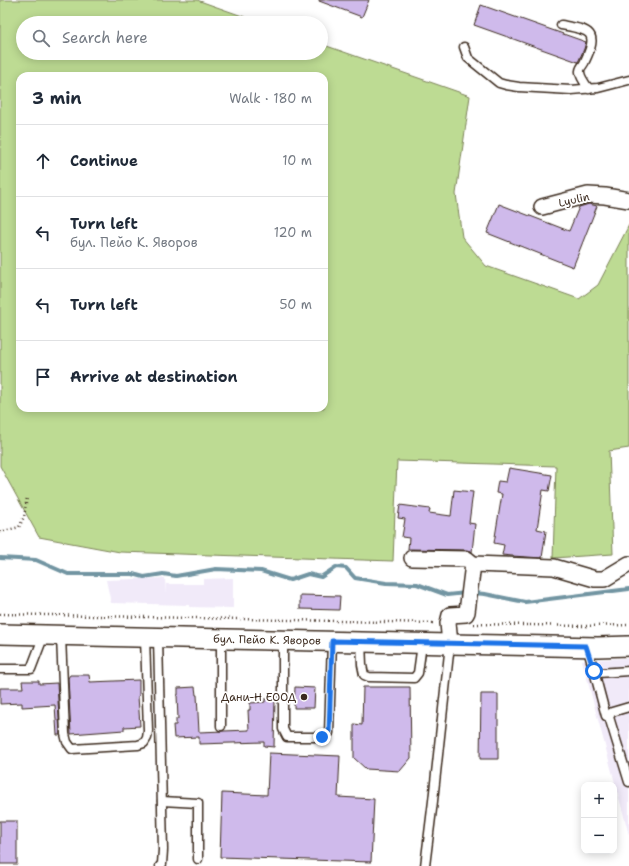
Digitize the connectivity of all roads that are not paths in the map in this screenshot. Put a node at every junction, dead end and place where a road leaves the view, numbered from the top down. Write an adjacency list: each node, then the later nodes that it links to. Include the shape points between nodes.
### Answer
1 (560, 25): 4 (lane, via 590,34 592,44 585,63 580,68 581,76)
2 (464, 47): 4 (lane, via 468,58 499,83 519,87)
3 (629, 80): 4 (lane)
4 (589, 89)
5 (629, 200): 6 (street, Lyulin, via 588,195)
6 (542, 207)
7 (412, 558): 9 (street, via 467,559)
8 (629, 564): 9 (street, via 604,579 595,579 554,567)
9 (472, 570): 18 (street, via 466,614 450,615)
10 (0, 634): 11 (street, бул. Пейо К. Яворов)
11 (52, 635): 12 (street, бул. Пейо К. Яворов); 12 (lane, via 65,734 72,749 144,743 148,731); 21 (lane, via 30,669)
12 (151, 638): 13 (street, бул. Пейо К. Яворов); 28 (lane)
13 (221, 639): 14 (street, бул. Пейо К. Яворов); 26 (lane)
14 (283, 640): 15 (street, бул. Пейо К. Яворов); 15 (lane, via 283,729 287,737 322,737 329,733)
15 (332, 641): 16 (street, бул. Пейо К. Яворов)
16 (360, 642): 17 (street, бул. Пейо К. Яворов); 17 (lane, via 364,675 369,677 414,678 418,674)
17 (422, 644): 18 (street, бул. Пейо К. Яворов)
18 (450, 644): 19 (street, бул. Пейо К. Яворов); 31 (lane)
19 (586, 646): 20 (street, бул. Пейо К. Яворов); 22 (lane)
20 (629, 646)
21 (0, 669)
22 (594, 671): 23 (lane); 25 (lane, via 606,716)
23 (629, 671)
24 (629, 707): 25 (lane, via 612,712)
25 (609, 717): 27 (lane)
26 (221, 726)
27 (629, 782)
28 (162, 801): 29 (lane, via 198,803); 30 (lane, via 163,850)
29 (198, 859)
30 (160, 866)
31 (425, 866)

